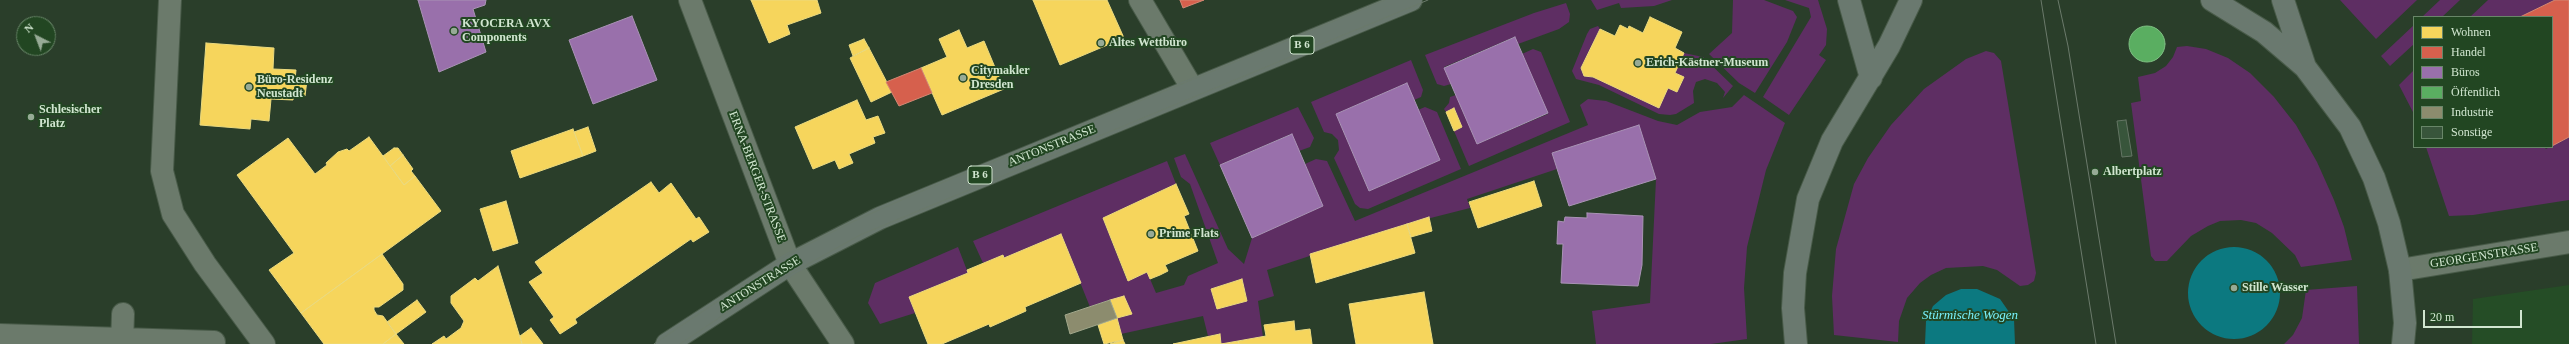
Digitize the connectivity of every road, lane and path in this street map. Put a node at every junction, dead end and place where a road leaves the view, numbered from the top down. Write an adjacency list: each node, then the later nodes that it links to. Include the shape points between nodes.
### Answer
1 (170, 0): 19 (street, via 162,171 173,214 205,264)
2 (690, 0): 13 (street, ERNA-BERGER-STRASSE)
3 (1140, 0): 11 (street)
4 (1411, 0): 11 (main road, ANTONSTRASSE / B 6)
5 (1849, 0): 10 (main road)
6 (1911, 0): 10 (main road)
7 (2212, 0): 9 (main road, via 2264,32)
8 (2283, 0): 9 (main road)
9 (2305, 67): 14 (main road, via 2350,127 2374,178 2389,223)
10 (1871, 78): 22 (main road, via 1832,141 1808,199 1795,273 1793,308)
11 (1192, 88): 13 (main road, ANTONSTRASSE / B 6, via 880,218)
12 (2569, 242): 14 (street, GEORGENSTRASSE)
13 (790, 264): 20 (main road, ANTONSTRASSE / B 6); 21 (street, ERNA-BERGER-STRASSE)
14 (2400, 270): 23 (main road, via 2405,324)
15 (123, 314): 17 (street)
16 (0, 335): 17 (street)
17 (122, 342): 18 (street)
18 (214, 342)
19 (264, 344)
20 (667, 344)
21 (843, 344)
22 (1796, 344)
23 (2403, 344)

